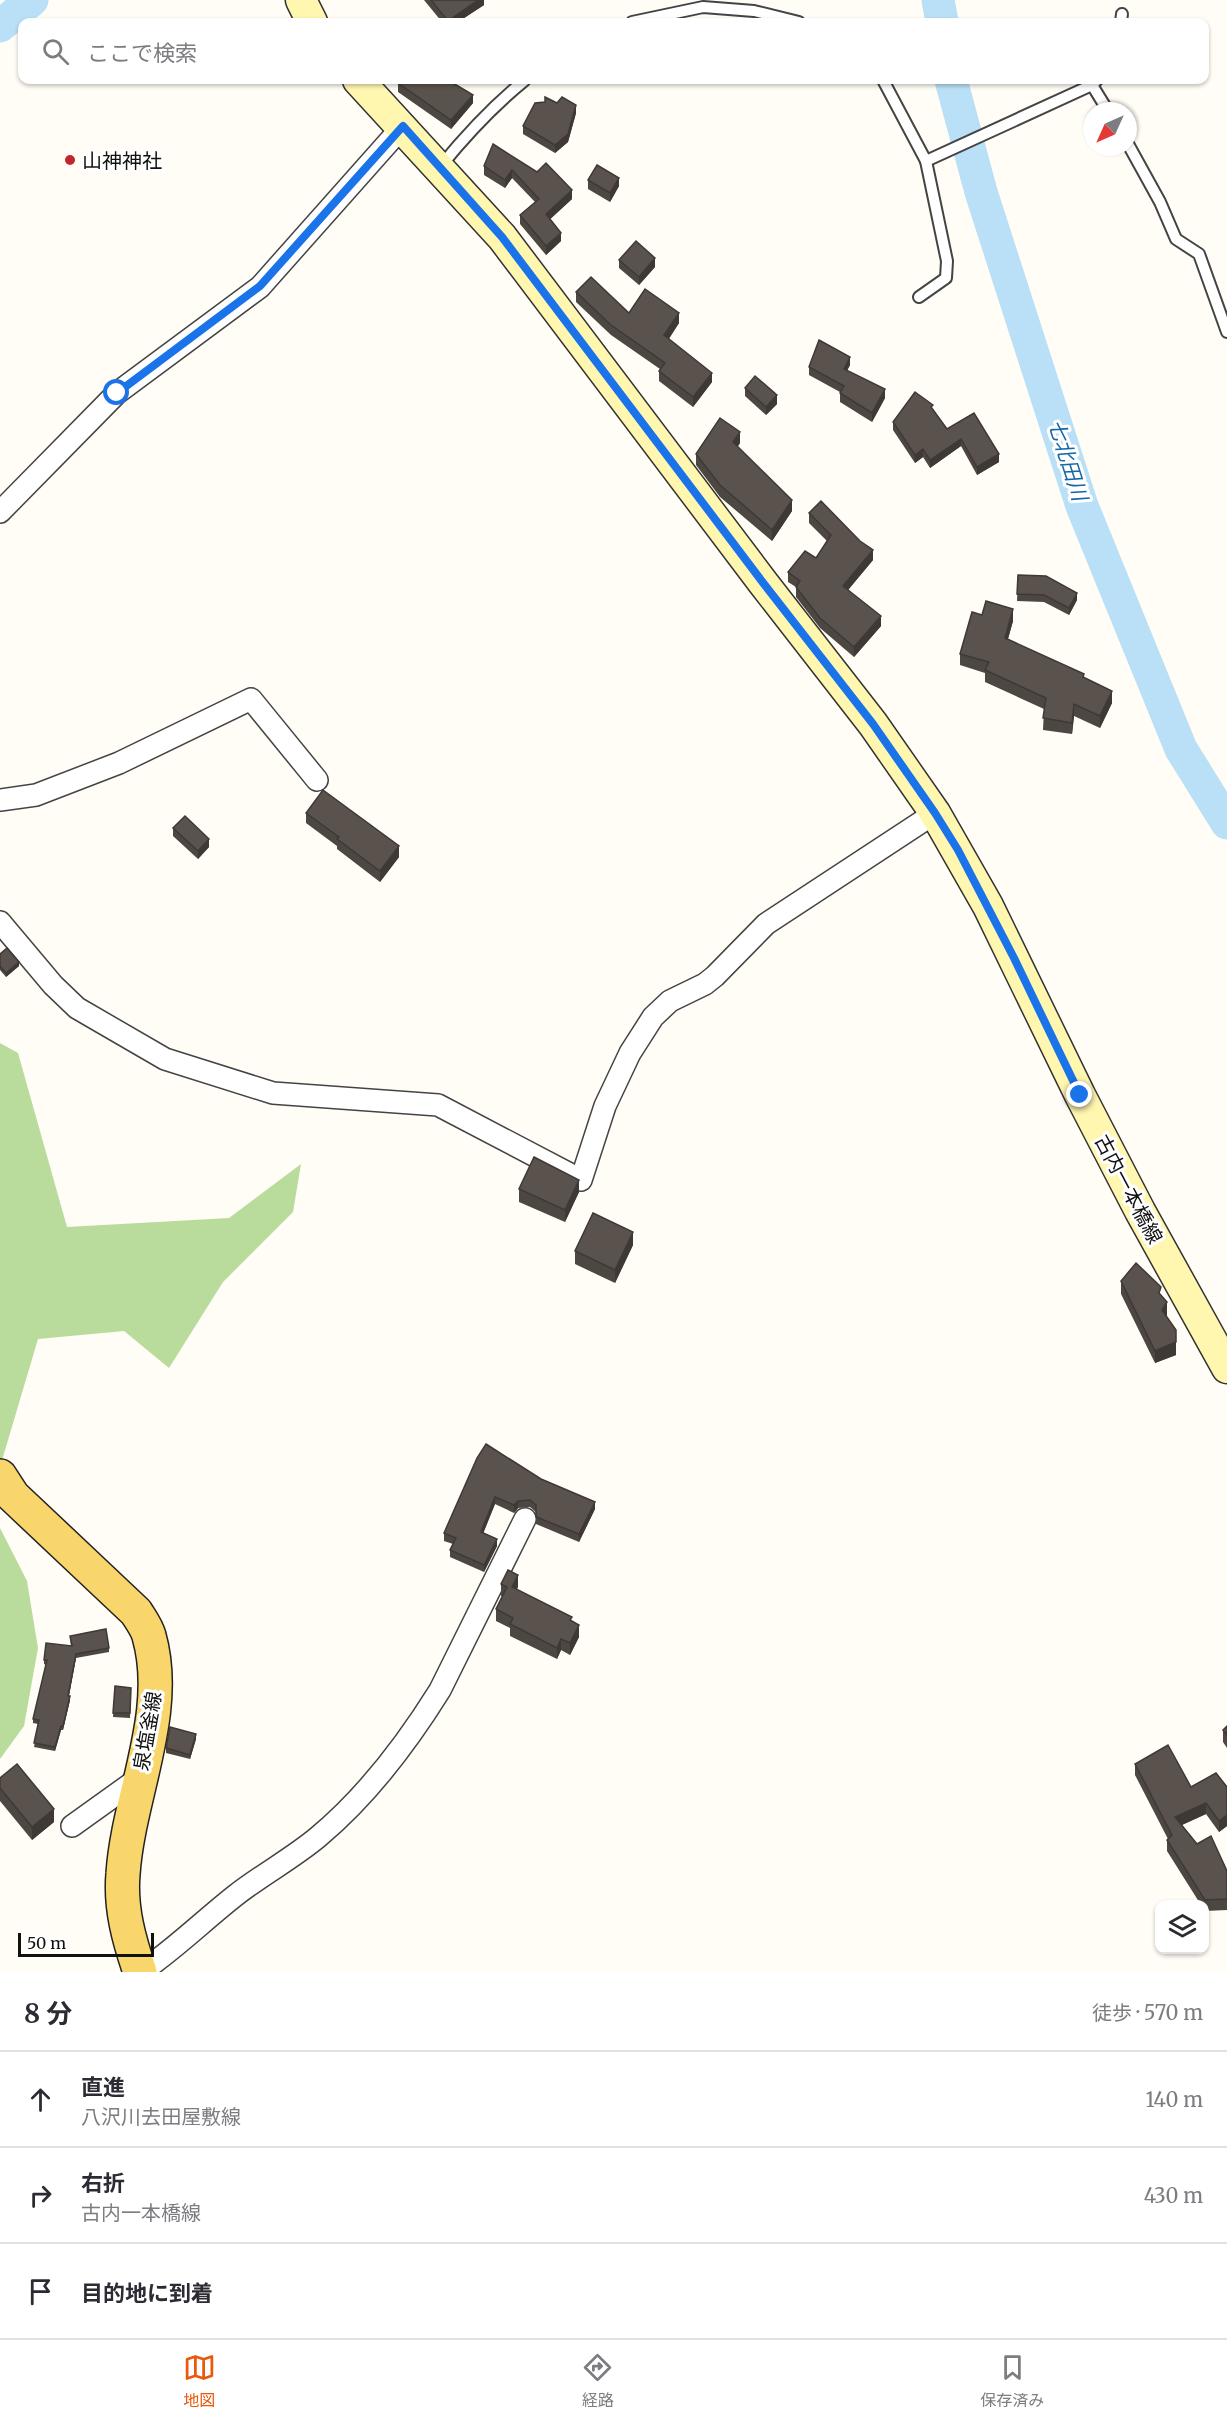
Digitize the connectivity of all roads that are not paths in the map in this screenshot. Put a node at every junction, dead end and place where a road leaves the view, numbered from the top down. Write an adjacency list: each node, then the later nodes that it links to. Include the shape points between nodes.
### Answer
1 (301, 0): 2 (street)
2 (310, 18)
3 (651, 18): 4 (lane, via 703,7 754,11)
4 (783, 18)
5 (362, 84): 11 (street, 古内一本橋線)
6 (520, 84): 14 (lane, via 468,132)
7 (885, 84): 13 (lane)
8 (1090, 84): 13 (lane)
9 (1095, 84): 10 (lane)
10 (1104, 102)
11 (403, 126): 14 (street, 古内一本橋線); 17 (street, via 260,286 117,393)
12 (1135, 156): 16 (lane, via 1176,239 1199,254)
13 (926, 161): 15 (lane, via 947,261 946,278)
14 (440, 167): 20 (street, 古内一本橋線, via 502,237 873,724)
15 (919, 297)
16 (1227, 332)
17 (0, 512)
18 (317, 780): 19 (street, via 251,699 119,763 36,795)
19 (0, 800)
20 (935, 813): 21 (street, via 760,928 715,976 670,1001 653,1017 630,1053 605,1106 581,1180 438,1105 273,1093 165,1059 77,1008); 22 (street, 古内一本橋線, via 988,906 1140,1211)
21 (0, 922)
22 (1227, 1368)
23 (0, 1476): 25 (main road, 泉塩釜線, via 13,1496 136,1612 149,1634 156,1690)
24 (525, 1519): 27 (street, via 440,1690 371,1785 318,1838 237,1894 166,1955)
25 (140, 1778): 26 (street); 27 (main road, 泉塩釜線, via 123,1874 127,1934)
26 (72, 1826)
27 (140, 1972)

